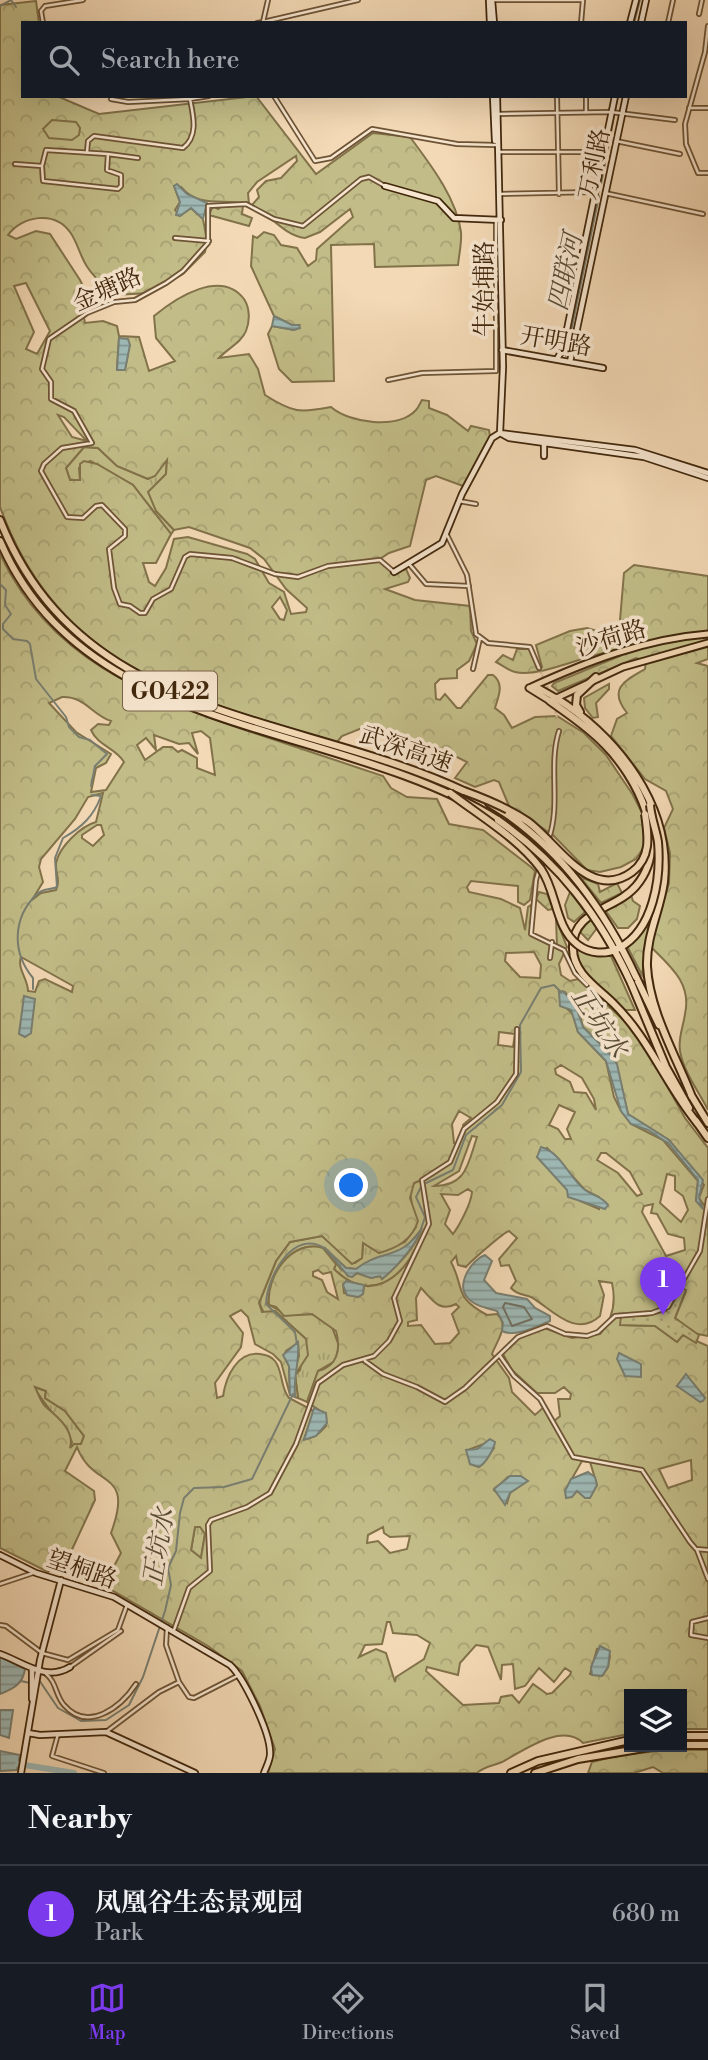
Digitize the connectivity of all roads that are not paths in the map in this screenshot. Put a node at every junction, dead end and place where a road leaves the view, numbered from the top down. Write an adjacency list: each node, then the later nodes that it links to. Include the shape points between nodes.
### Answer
1 (83, 0): 11 (street, via 45,6)
2 (268, 0): 12 (street)
3 (358, 0): 13 (street)
4 (491, 0): 5 (street); 14 (street)
5 (583, 0): 15 (street)
6 (635, 0): 16 (street)
7 (646, 0): 17 (street)
8 (673, 0): 18 (street)
9 (702, 0): 10 (street)
10 (699, 14)
11 (43, 21)
12 (263, 21)
13 (267, 21)
14 (492, 21)
15 (581, 21)
16 (630, 21)
17 (641, 21)
18 (668, 21)
19 (708, 27): 20 (street)
20 (706, 52): 30 (street)
21 (196, 98): 29 (street)
22 (275, 98): 39 (street, via 315,161 331,158 372,129 457,144)
23 (495, 98): 34 (street, 牛始埔路)
24 (557, 98): 35 (street)
25 (586, 98): 33 (street)
26 (614, 98): 32 (street)
27 (626, 98): 36 (street, 万利路)
28 (111, 99): 29 (street)
29 (190, 99): 40 (street, via 195,121 187,146 94,136)
30 (689, 108): 31 (street); 49 (street, via 686,144 698,173)
31 (708, 108)
32 (611, 112): 33 (street); 36 (street); 43 (street)
33 (586, 113): 35 (street)
34 (495, 114): 35 (street); 39 (street, 牛始埔路)
35 (557, 114): 42 (street)
36 (622, 114): 37 (street); 38 (street, 万利路)
37 (675, 120)
38 (616, 141): 45 (street); 52 (street, 万利路)
39 (496, 145): 41 (street, 牛始埔路)
40 (87, 152): 44 (street); 48 (street, via 46,150)
41 (496, 152): 42 (street); 53 (street, 牛始埔路)
42 (558, 152): 43 (street); 54 (street)
43 (605, 152): 51 (street)
44 (108, 154): 46 (street); 48 (street, via 107,170 121,175 118,189 43,181)
45 (680, 154)
46 (138, 158)
47 (15, 164): 48 (street)
48 (42, 166)
49 (708, 173)
50 (385, 186): 56 (street, via 438,201 454,218); 58 (street, via 369,177 361,179 303,226 274,219 246,204 209,204)
51 (597, 191): 54 (street); 60 (street, via 563,349)
52 (605, 193): 55 (street); 61 (street, 万利路)
53 (499, 194): 54 (street); 56 (street, 牛始埔路)
54 (559, 194)
55 (703, 214)
56 (498, 220): 59 (street, 牛始埔路); 63 (street, via 496,371 422,373)
57 (175, 238): 58 (street)
58 (209, 241): 74 (street, 金塘路, via 166,283 135,300 114,302 87,313 49,339 42,367 51,382 51,399 75,412 92,443 61,449 43,466 44,481 69,518 86,517 102,505 126,531 110,547 109,563 119,602 140,613 171,589 190,554 232,558 292,577 309,576 328,566 381,560)
59 (502, 350): 60 (street, 开明路); 64 (street, 牛始埔路)
60 (556, 359): 61 (street, 开明路)
61 (570, 362): 62 (street, 开明路)
62 (603, 368)
63 (388, 380)
64 (500, 433): 65 (street); 68 (street, 金塘路, via 492,438)
65 (544, 440): 66 (street); 67 (street, via 654,454)
66 (544, 456)
67 (708, 475)
68 (459, 501): 69 (street); 71 (street, 金塘路)
69 (476, 504)
70 (0, 520): 85 (highway, 武深高速 / G0422, via 19,561 50,606 83,640 122,668 178,695)
71 (446, 533): 73 (street, 金塘路, via 436,549); 75 (street)
72 (0, 541): 85 (highway, 武深高速 / G0422, via 24,585 56,624 85,651 130,681 196,708)
73 (410, 565): 74 (street, 金塘路); 75 (street, via 426,584)
74 (394, 572)
75 (469, 586): 77 (street, via 474,628)
76 (708, 634): 82 (main road, 沙荷路, via 616,652 532,687)
77 (480, 638): 79 (street, via 488,643 530,647); 80 (street)
78 (708, 643): 81 (main road, 沙荷路, via 656,655)
79 (540, 668)
80 (473, 669)
81 (596, 677): 82 (main road, 沙荷路); 83 (highway, via 580,700)
82 (553, 700): 83 (highway); 89 (highway, via 612,752)
83 (588, 719): 88 (highway, via 628,762)
84 (559, 731): 90 (street, via 552,826 536,880 530,930 534,937)
85 (404, 771): 86 (highway, 武深高速 / G0422); 87 (highway, 武深高速 / G0422)
86 (464, 791): 89 (highway, bridge, via 520,817 581,871 601,880 626,875 642,862 648,846); 92 (highway, 武深高速 / G0422, bridge, via 508,815 571,873 608,923)
87 (450, 793): 88 (highway, bridge, via 533,860 548,881 568,934 580,946 598,953 611,952 631,939 651,905 659,857); 92 (highway, 武深高速 / G0422, bridge, via 498,820 544,855 576,890)
88 (650, 805): 95 (highway, via 661,836 664,874 648,945 648,981)
89 (645, 814): 97 (highway, via 652,844 647,871 629,893 582,922 574,937 573,953 583,973 639,1032)
90 (552, 942): 91 (street); 93 (street, via 564,950)
91 (551, 958)
92 (633, 980): 95 (highway, 武深高速 / G0422); 97 (highway, 武深高速 / G0422, via 666,1067)
93 (587, 985)
94 (517, 1029): 101 (street, via 516,1073 497,1102 464,1129 450,1162 422,1180 430,1221 394,1298 400,1321 389,1341)
95 (692, 1097): 96 (highway, 武深高速 / G0422)
96 (708, 1123)
97 (698, 1124): 98 (highway, 武深高速 / G0422)
98 (708, 1138)
99 (708, 1199): 100 (street, via 700,1251 668,1307 615,1316 587,1336 547,1326 536,1328 518,1337)
100 (500, 1356): 101 (street, via 445,1402); 102 (street, via 540,1399 573,1457 642,1470)
101 (365, 1361): 113 (street, via 335,1369 318,1383 296,1444 270,1493 211,1520 210,1572 189,1588)
102 (696, 1549): 103 (street); 106 (street)
103 (708, 1550)
104 (0, 1555): 105 (street, 望桐路)
105 (36, 1573): 107 (street, 望桐路); 108 (street)
106 (708, 1579)
107 (61, 1580): 109 (street, 望桐路); 116 (street)
108 (0, 1584)
109 (127, 1604): 112 (street, 望桐路); 116 (street, via 118,1630 72,1659 64,1661)
110 (708, 1618): 115 (street, via 692,1622 689,1630 691,1635)
111 (0, 1625): 116 (street)
112 (165, 1626): 113 (street, 望桐路); 121 (street, via 166,1645)
113 (174, 1630): 120 (street, 望桐路)
114 (121, 1631): 118 (street)
115 (708, 1638)
116 (42, 1653): 119 (street)
117 (0, 1654): 119 (street)
118 (70, 1667): 119 (street, via 60,1672)
119 (35, 1672): 122 (street, via 54,1681 64,1706 83,1717 106,1714); 124 (street)
120 (239, 1674): 121 (street, via 194,1698); 135 (street, via 268,1740 271,1752)
121 (179, 1682): 123 (street)
122 (135, 1684)
123 (106, 1732): 125 (street); 134 (street)
124 (28, 1733): 125 (street); 132 (street)
125 (58, 1734): 133 (street, via 52,1756)
126 (687, 1736): 127 (highway)
127 (708, 1736)
128 (624, 1741): 136 (highway, via 538,1761)
129 (687, 1745): 130 (highway)
130 (708, 1745)
131 (624, 1751): 137 (highway)
132 (21, 1773)
133 (104, 1773)
134 (195, 1773)
135 (264, 1773)
136 (511, 1773)
137 (535, 1773)

